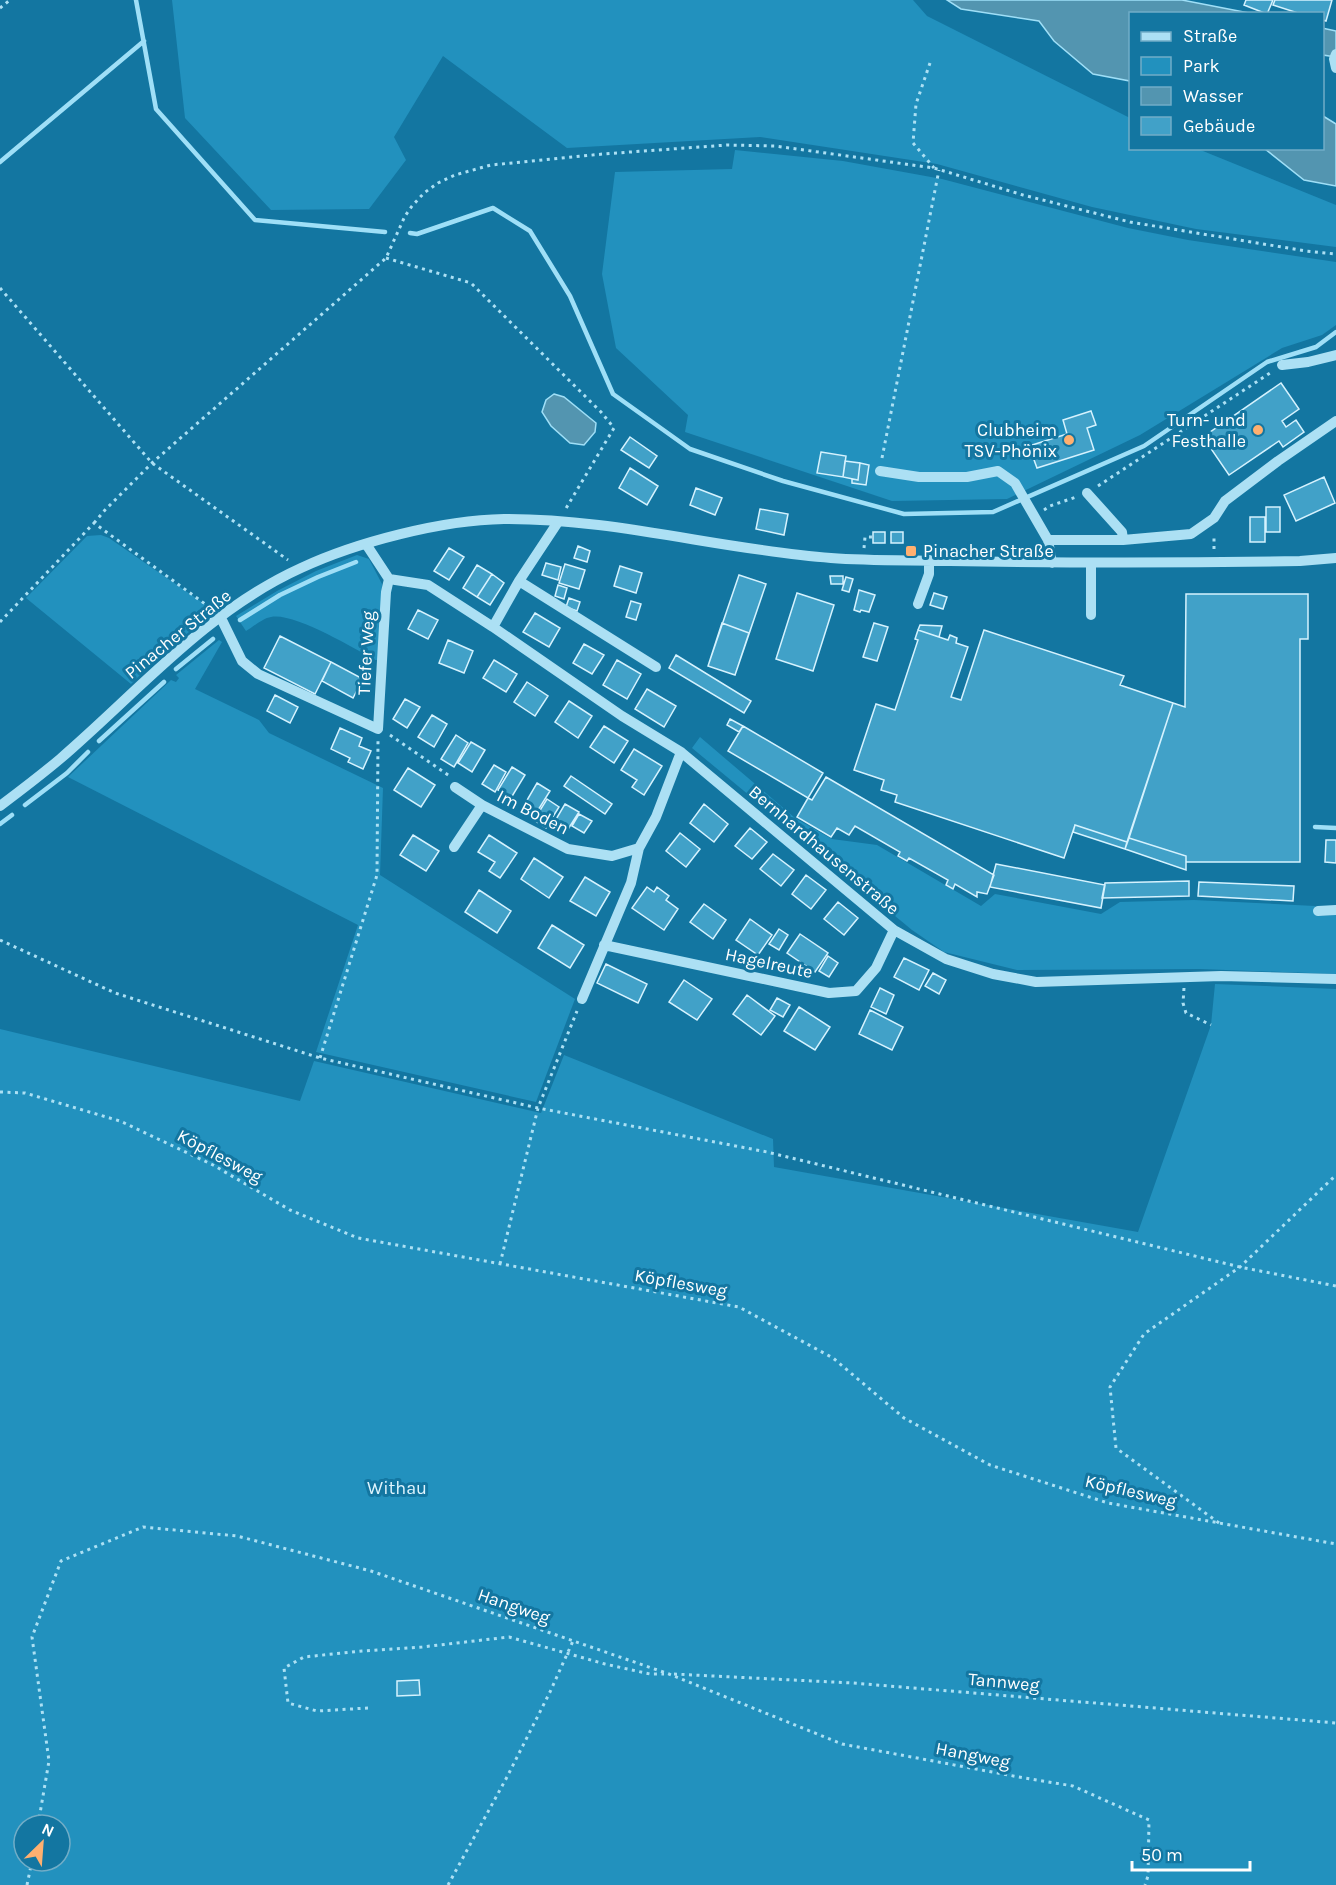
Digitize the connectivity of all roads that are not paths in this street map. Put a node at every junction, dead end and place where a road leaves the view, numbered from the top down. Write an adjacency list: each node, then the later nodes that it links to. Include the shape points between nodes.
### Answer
1 (1336, 355): 2 (street)
2 (1282, 365)
3 (1336, 421): 8 (street, via 1225,501 1214,518 1191,534)
4 (880, 471): 7 (street, via 946,482 998,471 1015,483)
5 (1087, 493): 8 (street, via 1122,532)
6 (558, 522): 9 (street, Pinacher Straße, via 469,522); 11 (street, Pinacher Straße, via 831,558); 15 (street)
7 (1048, 540): 8 (street); 13 (street)
8 (1123, 540)
9 (366, 544): 14 (street); 18 (street, Pinacher Straße, via 300,568)
10 (1336, 558): 12 (street, Pinacher Straße)
11 (929, 560): 13 (street, Pinacher Straße, via 991,557); 16 (street, via 929,574)
12 (1091, 562): 13 (street, Pinacher Straße); 17 (street)
13 (1052, 563)
14 (389, 579): 18 (street, Tiefer Weg, via 378,729 258,674 242,661); 19 (street, Bernhardhausenstraße, via 428,585)
15 (519, 581): 19 (street); 20 (street)
16 (918, 604)
17 (1091, 615)
18 (220, 616): 24 (street, Pinacher Straße, via 60,759)
19 (493, 627): 21 (street, Bernhardhausenstraße)
20 (657, 667)
21 (681, 752): 26 (street, via 656,817); 29 (street, Bernhardhausenstraße)
22 (455, 787): 23 (street, Im Boden)
23 (482, 805): 25 (street, Im Boden); 26 (street, Im Boden, via 568,849 612,856)
24 (0, 806)
25 (454, 847)
26 (639, 848): 30 (street, via 631,883)
27 (1336, 910): 28 (street)
28 (1318, 911)
29 (894, 930): 30 (street, Hagelreute, via 876,968 856,991 828,993); 31 (street, Bernhardhausenstraße, via 946,959 1036,982 1221,976)
30 (604, 945): 32 (street)
31 (1336, 980)
32 (582, 999)

